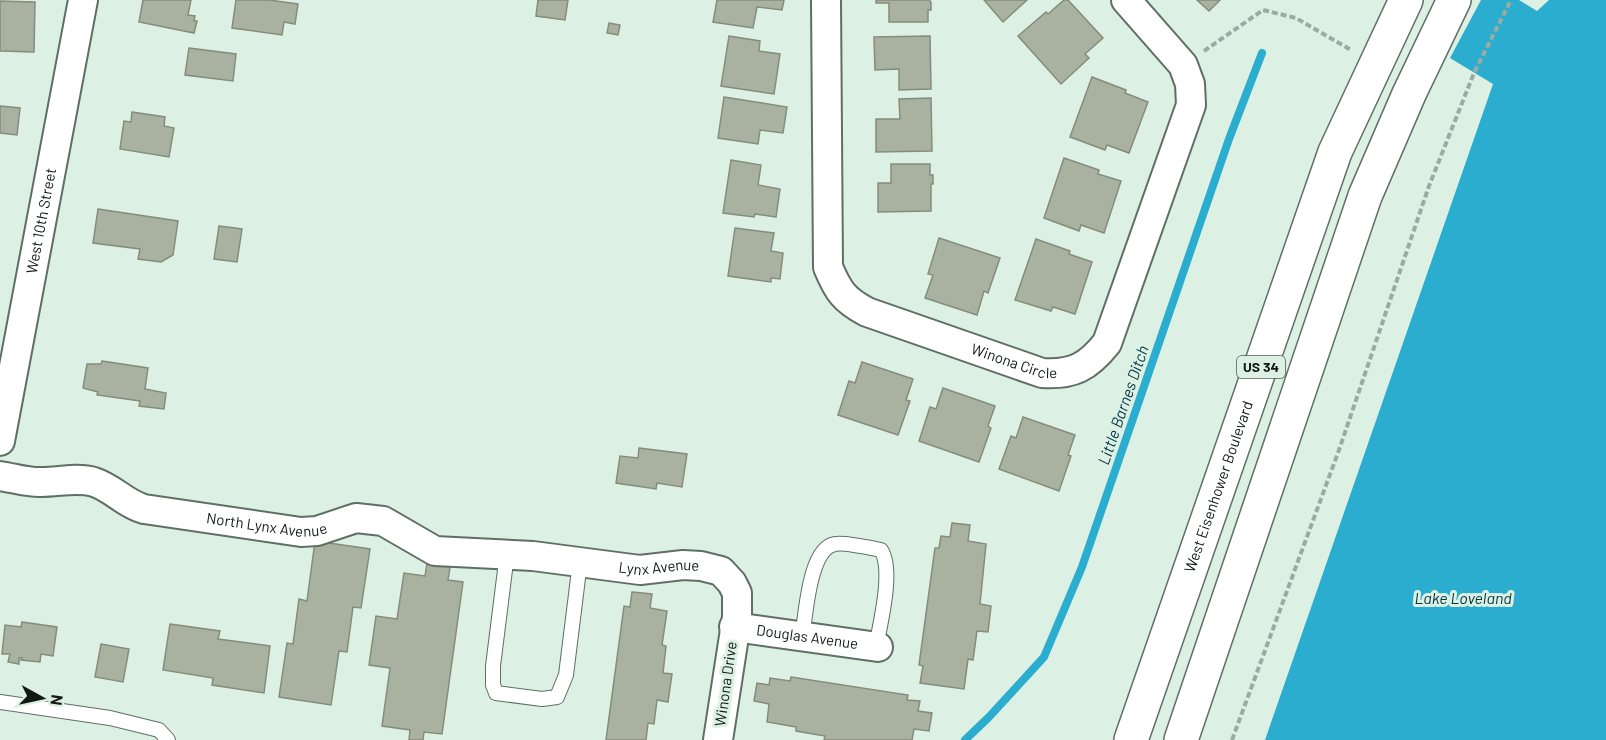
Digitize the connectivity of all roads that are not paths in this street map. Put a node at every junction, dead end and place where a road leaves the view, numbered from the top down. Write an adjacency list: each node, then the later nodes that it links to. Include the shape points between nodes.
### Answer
1 (82, 0): 6 (street, West 10th Street)
2 (826, 0): 3 (street, Winona Circle, via 828,267 838,289 850,303 867,312 1042,373 1058,374 1076,370 1094,359 1107,343 1191,105 1190,84 1183,65)
3 (1126, 0)
4 (1407, 0): 16 (highway, West Eisenhower Boulevard / US 34, via 1335,152)
5 (1455, 0): 17 (highway, US 34, via 1365,196)
6 (1, 433)
7 (0, 476): 8 (street, North Lynx Avenue, via 40,483 92,481 144,510 301,532 356,518 383,521 435,551)
8 (520, 555): 9 (street, Lynx Avenue); 9 (lane, via 493,666 493,685 496,693 542,699 557,697 566,675)
9 (580, 562): 10 (street, Lynx Avenue, via 640,570 682,565 721,571 737,593)
10 (734, 627): 11 (street, Douglas Avenue); 15 (street, Winona Drive)
11 (802, 637): 12 (street, Douglas Avenue); 12 (lane, via 814,567 825,548 835,543 881,550 886,557)
12 (877, 647)
13 (0, 702): 14 (lane, via 110,718 159,730)
14 (168, 740)
15 (718, 740)
16 (1131, 740)
17 (1181, 740)

